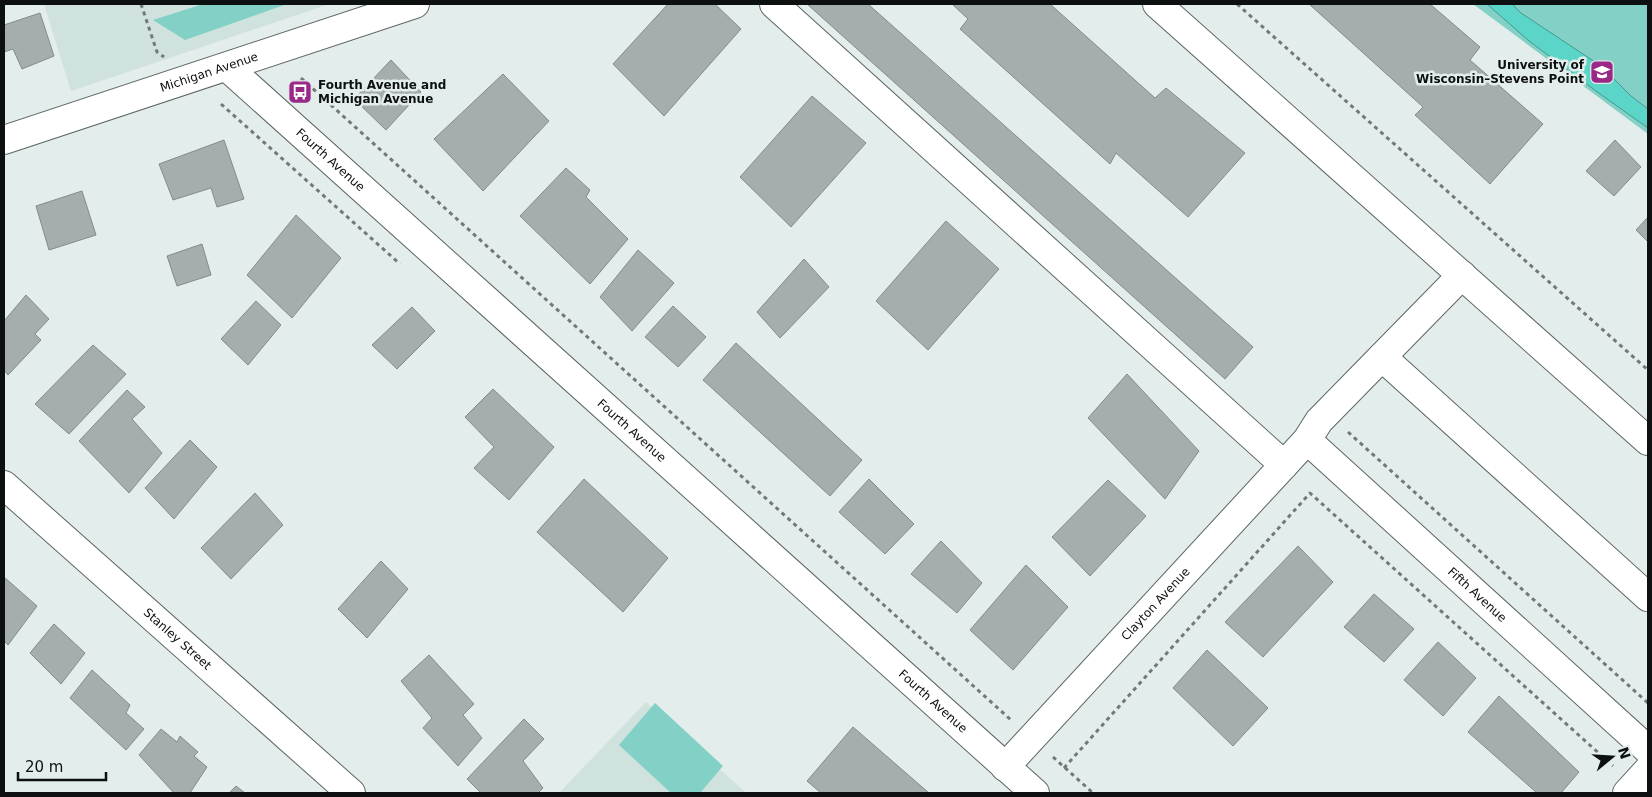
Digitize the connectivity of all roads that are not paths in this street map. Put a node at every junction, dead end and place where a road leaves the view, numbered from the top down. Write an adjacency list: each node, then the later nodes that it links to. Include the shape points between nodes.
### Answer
1 (416, 4): 4 (street, Michigan Avenue)
2 (774, 4): 11 (street)
3 (1157, 4): 7 (street)
4 (352, 14): 5 (street, Michigan Avenue)
5 (227, 67): 6 (street, Michigan Avenue); 15 (street, Fourth Avenue)
6 (4, 140)
7 (1462, 275): 8 (street, Clayton Avenue); 10 (street)
8 (1382, 357): 9 (street, Clayton Avenue, via 1327,413); 13 (street)
9 (1307, 440): 11 (street, Clayton Avenue); 14 (street, Fifth Avenue)
10 (1648, 441)
11 (1284, 465): 15 (street, Clayton Avenue)
12 (4, 485): 16 (street, Stanley Street)
13 (1648, 597)
14 (1648, 750)
15 (1005, 767): 17 (street, Fourth Avenue)
16 (352, 793)
17 (1035, 793)

